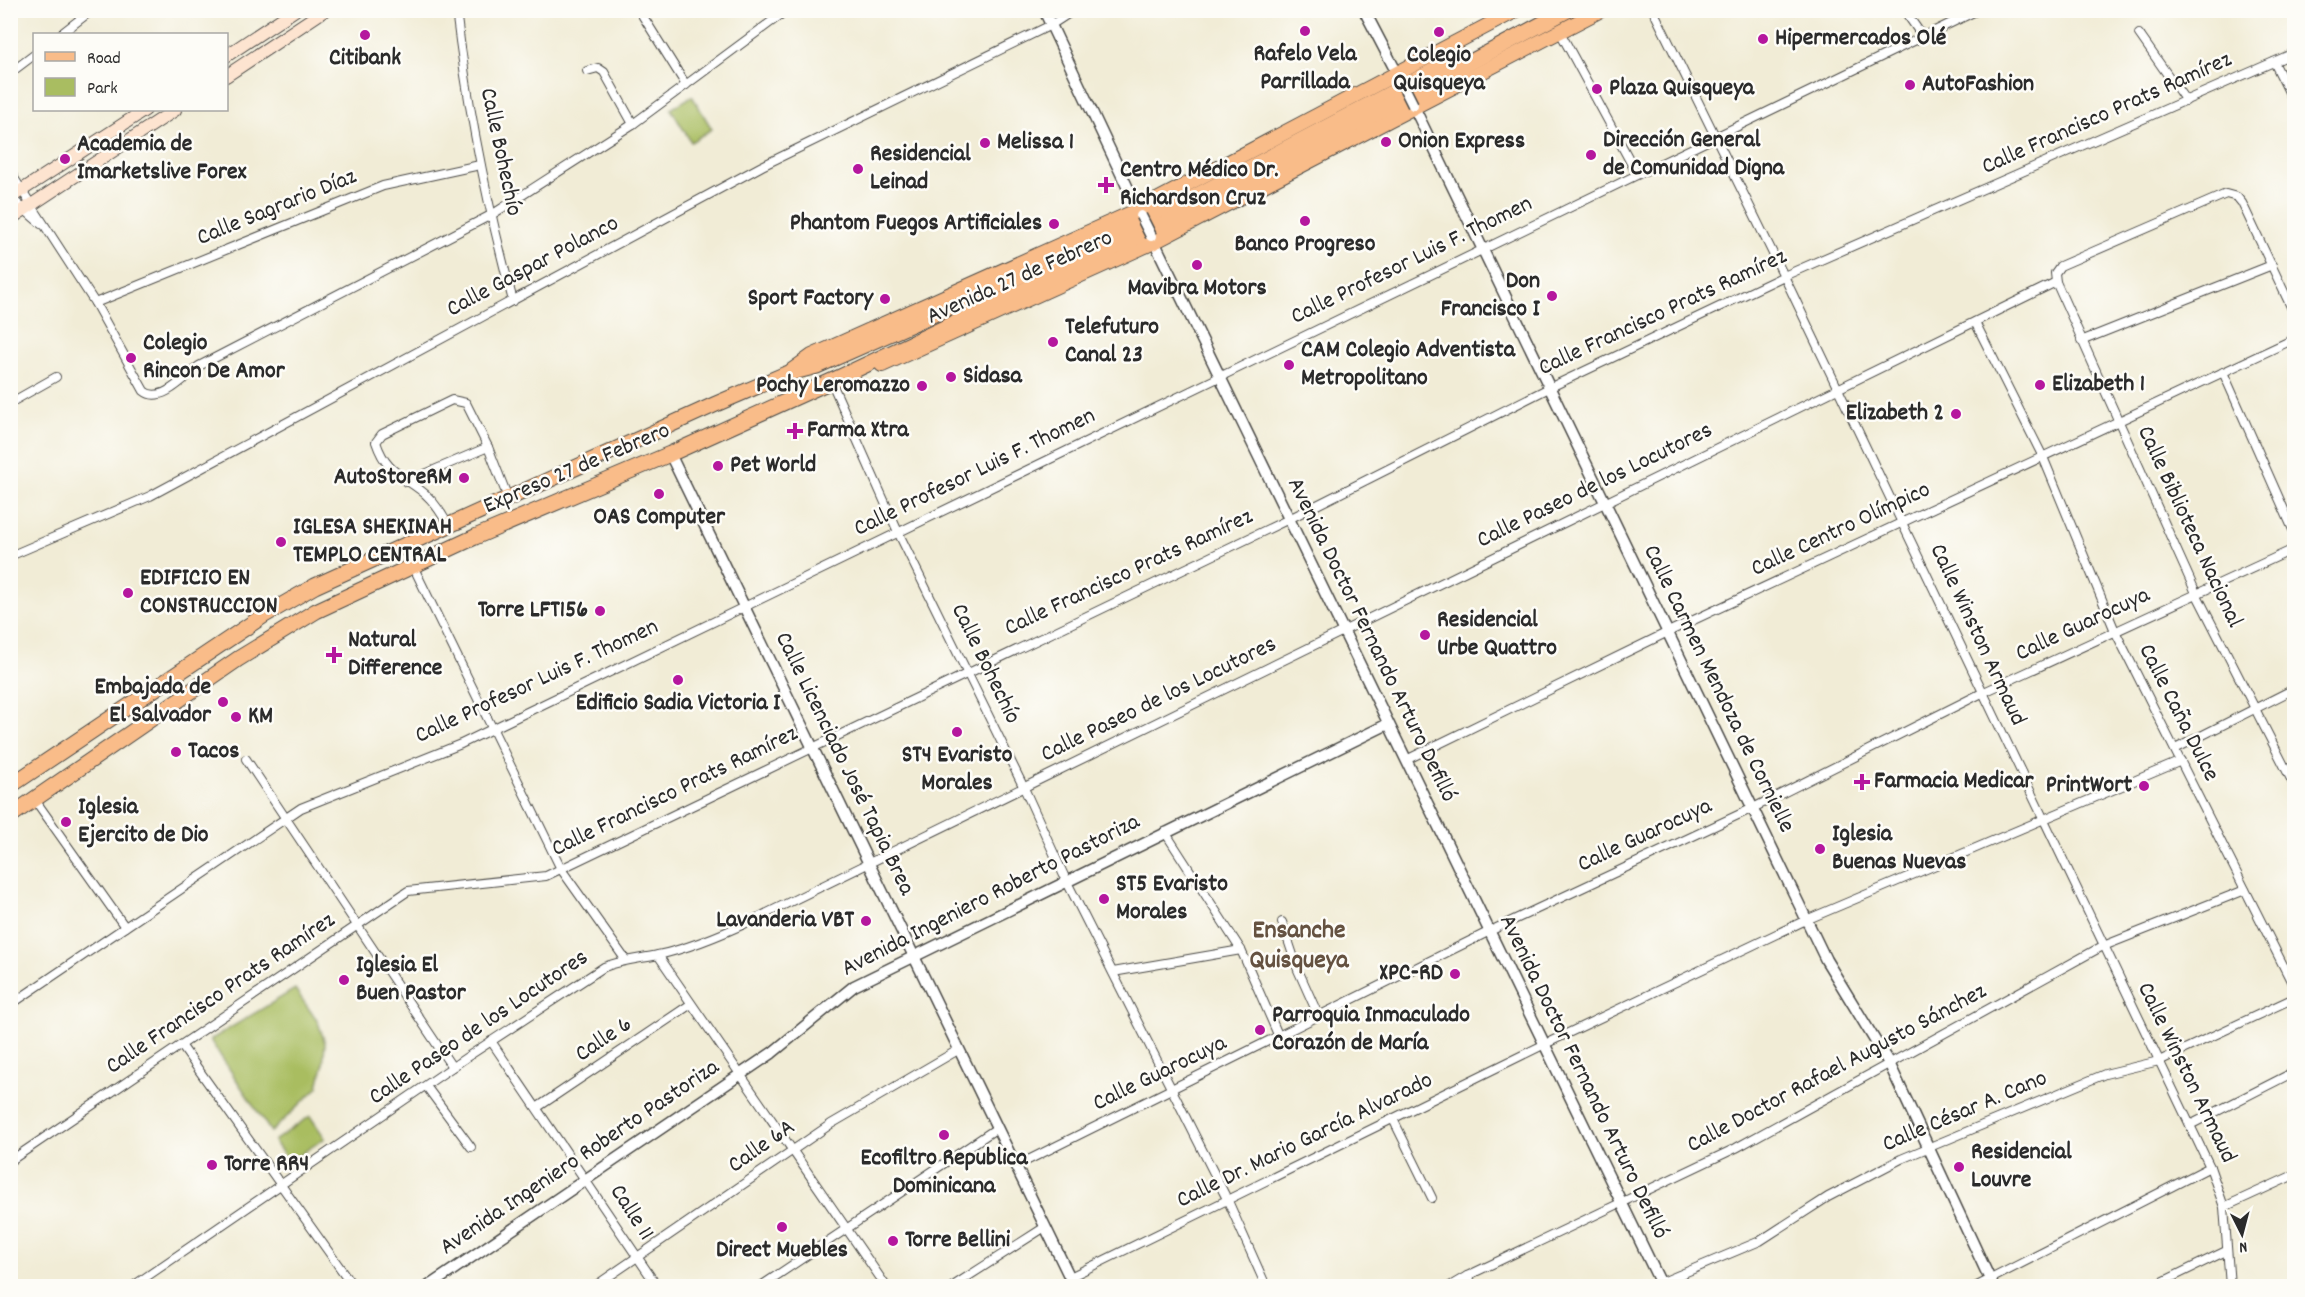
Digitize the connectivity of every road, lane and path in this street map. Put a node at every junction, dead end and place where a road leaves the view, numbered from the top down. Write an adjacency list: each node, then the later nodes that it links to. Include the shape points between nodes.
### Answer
1 (92, 10): 20 (street)
2 (295, 10): 24 (main road)
3 (325, 10): 29 (main road)
4 (456, 10): 39 (street, Calle Bohechío, via 466,98)
5 (639, 10): 31 (street)
6 (787, 10): 31 (street)
7 (1044, 10): 18 (street, Avenida Doctor Fernando Arturo Defilló)
8 (1074, 10): 18 (street, Calle Gaspar Polanco)
9 (1364, 10): 30 (street)
10 (1517, 10): 30 (main road, Avenida 27 de Febrero)
11 (1547, 10): 17 (highway)
12 (1568, 10): 17 (highway)
13 (1600, 10): 19 (main road, Avenida 27 de Febrero)
14 (1653, 10): 38 (street, Calle Winston Armaud)
15 (1904, 10): 22 (street)
16 (1978, 10): 22 (street, Calle Profesor Luis F. Thomen)
17 (1532, 24): 50 (highway)
18 (1051, 25): 45 (street, Avenida Doctor Fernando Arturo Defilló); 54 (street, Calle Gaspar Polanco, via 762,166)
19 (1560, 32): 34 (main road, Avenida 27 de Febrero); 41 (street)
20 (62, 33)
21 (2139, 34): 32 (street)
22 (1923, 36): 38 (street, Calle Profesor Luis F. Thomen)
23 (2295, 53): 26 (street, Calle Francisco Prats Ramírez)
24 (228, 55)
25 (33, 56): 28 (street)
26 (2274, 62): 32 (street, Calle Francisco Prats Ramírez); 33 (street)
27 (587, 71): 37 (street, via 598,68 604,72)
28 (10, 73)
29 (228, 75)
30 (1399, 77): 34 (street, Calle Carmen Mendoza de Cornielle, bridge); 45 (main road, Avenida 27 de Febrero)
31 (686, 85): 37 (street)
32 (2186, 101): 52 (street, Calle Francisco Prats Ramírez)
33 (2295, 102)
34 (1414, 107): 48 (main road, Avenida 27 de Febrero); 49 (street, Calle Carmen Mendoza de Cornielle)
35 (143, 111): 42 (main road)
36 (173, 111): 44 (main road)
37 (633, 124): 46 (street)
38 (1714, 138): 41 (street, Calle Profesor Luis F. Thomen); 52 (street, Calle Winston Armaud)
39 (480, 165): 46 (street, Calle Bohechío); 55 (street, Calle Sagrario Díaz, via 384,186)
40 (10, 172): 42 (street)
41 (1637, 174): 49 (street, Calle Profesor Luis F. Thomen)
42 (22, 190): 43 (main road); 44 (street)
43 (11, 197): 44 (street)
44 (28, 207): 47 (main road); 55 (street)
45 (1140, 213): 48 (street, Avenida Doctor Fernando Arturo Defilló, bridge); 61 (main road, Avenida 27 de Febrero, via 812,356)
46 (493, 214): 54 (street, Calle Bohechío); 55 (street, via 199,366 154,396 144,391)
47 (10, 219)
48 (1153, 239): 63 (street, Avenida Doctor Fernando Arturo Defilló); 64 (main road, Avenida 27 de Febrero, via 854,378)
49 (1482, 248): 63 (street, Calle Profesor Luis F. Thomen); 65 (street, Calle Carmen Mendoza de Cornielle)
50 (1092, 251): 61 (highway, Expreso 27 de Febrero, via 817,366); 64 (highway, Expreso 27 de Febrero)
51 (2272, 265): 53 (street, Calle Paseo de los Locutores, via 2242,203 2226,194 2060,266 2055,273); 56 (street); 59 (street)
52 (1784, 276): 65 (street, Calle Francisco Prats Ramírez); 66 (street, Calle Winston Armaud)
53 (2056, 282): 57 (street, Calle Paseo de los Locutores); 59 (street, Calle Biblioteca Nacional)
54 (513, 301): 81 (street, Calle Gaspar Polanco, via 150,496)
55 (95, 303)
56 (2295, 313)
57 (1976, 321): 66 (street, Calle Paseo de los Locutores); 71 (street, Calle Caña Dulce)
58 (2295, 339): 60 (street, Calle Centro Olímpico)
59 (2081, 341): 68 (street, Calle Biblioteca Nacional)
60 (2223, 372): 68 (street, Calle Centro Olímpico); 79 (street)
61 (786, 374): 73 (highway, Expreso 27 de Febrero)
62 (56, 377): 67 (street)
63 (1220, 377): 75 (street, Avenida Doctor Fernando Arturo Defilló); 78 (street, Calle Profesor Luis F. Thomen)
64 (834, 379): 70 (highway, Expreso 27 de Febrero); 78 (street, Calle Bohechío)
65 (1551, 387): 74 (street, Calle Carmen Mendoza de Cornielle); 75 (street, Calle Francisco Prats Ramírez)
66 (1838, 390): 74 (street, Calle Paseo de los Locutores); 76 (street, Calle Winston Armaud)
67 (10, 403)
68 (2118, 422): 71 (street, Calle Centro Olímpico); 83 (street, Calle Biblioteca Nacional)
69 (488, 447): 72 (street); 72 (street, via 466,403 452,400 382,434 376,442 383,460); 73 (street)
70 (670, 454): 82 (highway, Expreso 27 de Febrero); 84 (street, Calle Licenciado José Tapia Brea)
71 (2043, 457): 76 (street, Calle Centro Olímpico); 86 (street, Calle Caña Dulce)
72 (406, 482): 77 (street, via 438,506)
73 (508, 498): 77 (highway, Expreso 27 de Febrero)
74 (1605, 503): 85 (street, Calle Paseo de los Locutores); 87 (street, Calle Carmen Mendoza de Cornielle)
75 (1289, 519): 85 (street, Avenida Doctor Fernando Arturo Defilló); 88 (street, Calle Francisco Prats Ramírez)
76 (1902, 522): 87 (street, Calle Centro Olímpico); 90 (street, Calle Winston Armaud)
77 (448, 525): 100 (highway, Expreso 27 de Febrero, via 315,586 263,616)
78 (898, 532): 84 (street, Calle Profesor Luis F. Thomen); 88 (street, Calle Bohechío)
79 (2295, 532)
80 (2295, 549): 83 (street, Calle Guarocuya)
81 (10, 556)
82 (413, 566): 93 (street); 102 (highway, Expreso 27 de Febrero, via 316,612 247,654)
83 (2196, 593): 86 (street, Calle Guarocuya); 91 (street, Calle Biblioteca Nacional)
84 (743, 605): 93 (street, Calle Profesor Luis F. Thomen); 94 (street, Calle Licenciado José Tapia Brea)
85 (1343, 630): 92 (street, Avenida Doctor Fernando Arturo Defilló); 101 (street, Calle Paseo de los Locutores)
86 (2115, 631): 90 (street, Calle Guarocuya); 95 (street, Calle Caña Dulce)
87 (1668, 632): 97 (street, Calle Centro Olímpico); 103 (street, Calle Carmen Mendoza de Cornielle)
88 (967, 671): 94 (street, Calle Francisco Prats Ramírez); 101 (street, Calle Bohechío)
89 (2295, 689): 91 (street)
90 (1982, 693): 103 (street, Calle Guarocuya); 106 (street, Calle Winston Armaud)
91 (2257, 708): 95 (street); 99 (street, Calle Biblioteca Nacional)
92 (1388, 724): 97 (street, Avenida Doctor Fernando Arturo Defilló); 107 (street, Avenida Ingeniero Roberto Pastoriza)
93 (493, 728): 105 (street, Calle Profesor Luis F. Thomen, via 314,801); 109 (street)
94 (813, 747): 108 (street, Calle Licenciado José Tapia Brea); 109 (street, Calle Francisco Prats Ramírez)
95 (2175, 749): 98 (street, Calle Caña Dulce)
96 (246, 759): 105 (street)
97 (1406, 760): 116 (street, Avenida Doctor Fernando Arturo Defilló)
98 (2181, 761): 106 (street, Calle Dr. Mario García Alvarado); 111 (street, Calle Caña Dulce)
99 (2295, 785)
100 (10, 786)
101 (1024, 788): 108 (street, Calle Paseo de los Locutores); 110 (street, Calle Bohechío)
102 (35, 800): 104 (highway, Expreso 27 de Febrero); 115 (street)
103 (1753, 808): 112 (street, Calle Carmen Mendoza de Cornielle); 116 (street, Calle Guarocuya)
104 (10, 816)
105 (286, 818): 114 (street); 115 (street, Calle Profesor Luis F. Thomen)
106 (2043, 819): 112 (street, Calle Dr. Mario García Alvarado); 117 (street, Calle Winston Armaud)
107 (1165, 832): 110 (street, Avenida Ingeniero Roberto Pastoriza); 118 (street)
108 (870, 862): 119 (street, Calle Paseo de los Locutores, via 723,933); 120 (street, Calle Licenciado José Tapia Brea)
109 (561, 869): 114 (street, Calle Francisco Prats Ramírez, via 546,876 408,891); 121 (street)
110 (1066, 880): 120 (street, Avenida Ingeniero Roberto Pastoriza); 122 (street, Calle Bohechío)
111 (2245, 890): 117 (street, Calle Doctor Rafael Augusto Sánchez); 123 (street, Calle Caña Dulce)
112 (1806, 920): 131 (street, Calle Dr. Mario García Alvarado); 134 (street, Calle Carmen Mendoza de Cornielle)
113 (1282, 922): 127 (street)
114 (356, 926): 130 (street, Calle Francisco Prats Ramírez); 135 (street)
115 (125, 927): 126 (street, Calle Profesor Luis F. Thomen)
116 (1490, 931): 127 (street, Calle Guarocuya); 131 (street, Avenida Doctor Fernando Arturo Defilló)
117 (2104, 946): 133 (street, Calle Winston Armaud); 134 (street, Calle Doctor Rafael Augusto Sánchez)
118 (1241, 950): 122 (street); 128 (street)
119 (658, 955): 121 (street, Calle Paseo de los Locutores); 125 (street)
120 (914, 957): 132 (street, Calle Licenciado José Tapia Brea); 137 (street, Avenida Ingeniero Roberto Pastoriza, via 839,996)
121 (625, 959): 129 (street, Calle Paseo de los Locutores, via 590,974)
122 (1113, 972): 139 (street, Calle Bohechío)
123 (2295, 987)
124 (2295, 998): 133 (street, Calle César A. Cano)
125 (691, 1004): 137 (street); 140 (street, Calle 6)
126 (10, 1005)
127 (1319, 1017): 128 (street, Calle Guarocuya)
128 (1279, 1037): 139 (street, Calle Guarocuya)
129 (491, 1041): 135 (street, Calle Paseo de los Locutores); 140 (street, Calle 11)
130 (181, 1045): 147 (street, Calle Francisco Prats Ramírez); 152 (street)
131 (1544, 1045): 141 (street, Calle Dr. Mario García Alvarado); 155 (street, Avenida Doctor Fernando Arturo Defilló)
132 (958, 1050): 143 (street, Calle Licenciado José Tapia Brea); 146 (street, Calle 6A)
133 (2159, 1061): 142 (street, Calle Winston Armaud); 145 (street, Calle César A. Cano, via 2105,1074)
134 (1890, 1065): 145 (street, Calle Carmen Mendoza de Cornielle); 155 (street, Calle Doctor Rafael Augusto Sánchez, via 1736,1148)
135 (452, 1067): 138 (street, Calle Paseo de los Locutores)
136 (2295, 1072): 142 (street)
137 (741, 1074): 146 (street); 151 (street, Avenida Ingeniero Roberto Pastoriza)
138 (426, 1086): 144 (street); 152 (street, Calle Paseo de los Locutores)
139 (1170, 1090): 148 (street, Calle Guarocuya); 154 (street, Calle Bohechío)
140 (538, 1107): 151 (street, Calle 11)
141 (1393, 1119): 153 (street); 154 (street, Calle Dr. Mario García Alvarado)
142 (2190, 1125): 149 (street, Calle Winston Armaud)
143 (997, 1128): 148 (street, Calle Licenciado José Tapia Brea); 158 (street)
144 (471, 1147)
145 (1926, 1149): 164 (street, Calle Carmen Mendoza de Cornielle); 165 (street, Calle César A. Cano, via 1828,1197 1748,1247)
146 (792, 1150): 158 (street); 160 (street, Calle 6A)
147 (10, 1161)
148 (1016, 1166): 157 (street, Calle Licenciado José Tapia Brea)
149 (2210, 1167): 156 (street, Calle Winston Armaud); 164 (street)
150 (2295, 1175): 156 (street)
151 (585, 1178): 160 (street, Calle 11); 168 (street, Avenida Ingeniero Roberto Pastoriza)
152 (282, 1184): 162 (street, Calle Paseo de los Locutores); 167 (street)
153 (1432, 1198)
154 (1228, 1201): 163 (street, Calle Dr. Mario García Alvarado); 174 (street, Calle Bohechío)
155 (1620, 1202): 161 (street, Calle Doctor Rafael Augusto Sánchez); 165 (street, Avenida Doctor Fernando Arturo Defilló)
156 (2224, 1207): 159 (street, Calle Winston Armaud)
157 (1045, 1227): 163 (street, Calle Licenciado José Tapia Brea); 173 (street)
158 (846, 1228): 171 (street); 172 (street)
159 (2226, 1251): 178 (street); 179 (street, Calle Winston Armaud)
160 (637, 1258): 169 (street, Calle 6A); 170 (street, Calle 11)
161 (1467, 1276): 175 (street, Calle Doctor Rafael Augusto Sánchez); 176 (street)
162 (147, 1282): 166 (street, Calle Paseo de los Locutores)
163 (1072, 1282)
164 (1991, 1284): 177 (street)
165 (1661, 1285)
166 (133, 1287)
167 (353, 1287)
168 (429, 1287)
169 (595, 1287)
170 (657, 1287)
171 (762, 1287)
172 (886, 1287)
173 (953, 1287)
174 (1266, 1287)
175 (1450, 1287)
176 (1474, 1287)
177 (1977, 1287)
178 (2154, 1287)
179 (2230, 1287)

